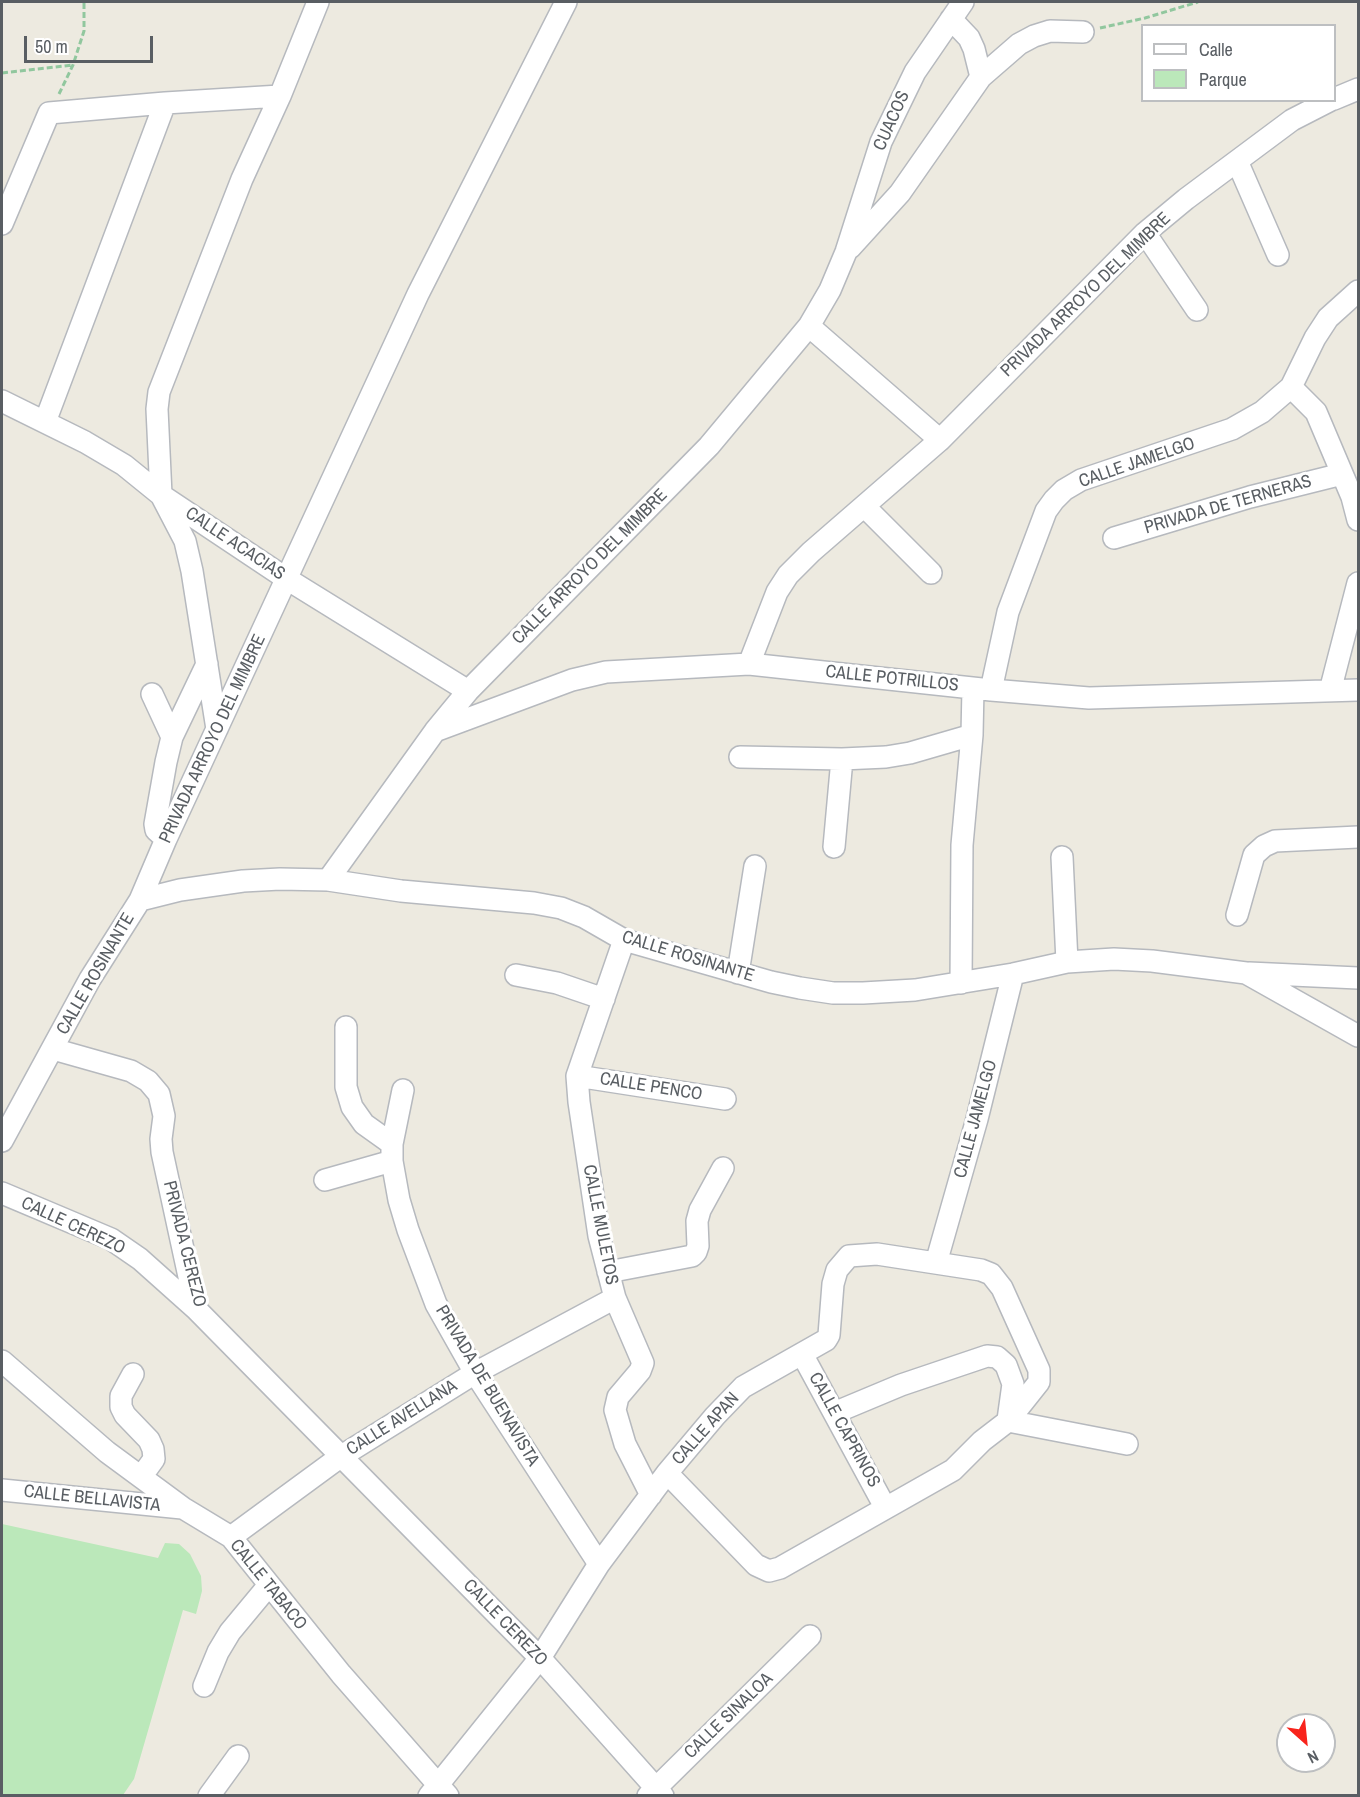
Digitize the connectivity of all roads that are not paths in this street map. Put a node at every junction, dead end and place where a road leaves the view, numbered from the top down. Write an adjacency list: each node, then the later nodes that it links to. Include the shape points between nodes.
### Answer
1 (318, 2): 7 (street)
2 (566, 2): 30 (street, PRIVADA ARROYO DEL MIMBRE, via 418,294)
3 (957, 10): 5 (street); 14 (street, CUACOS, via 915,72 881,142)
4 (1083, 32): 5 (street, via 1050,31 1034,36)
5 (981, 77): 14 (street, via 900,193)
6 (1359, 89): 8 (street, PRIVADA ARROYO DEL MIMBRE)
7 (280, 96): 10 (street); 24 (street, via 242,179 159,392)
8 (1336, 99)
9 (1329, 102): 11 (street, PRIVADA ARROYO DEL MIMBRE, via 1292,120)
10 (165, 103): 12 (street, via 49,113); 21 (street)
11 (1237, 161): 13 (street, PRIVADA ARROYO DEL MIMBRE); 15 (street)
12 (2, 224)
13 (1145, 233): 17 (street); 22 (street, PRIVADA ARROYO DEL MIMBRE)
14 (846, 252): 18 (street, CALLE ARROYO DEL MIMBRE)
15 (1278, 255)
16 (1359, 291): 19 (street, CALLE JAMELGO, via 1328,318)
17 (1197, 310)
18 (809, 326): 22 (street); 36 (street, CALLE ARROYO DEL MIMBRE, via 709,446)
19 (1292, 387): 23 (street, via 1316,412); 34 (street, CALLE JAMELGO, via 1262,412 1232,429 1081,480 1064,490 1046,511)
20 (2, 401): 21 (street, CALLE ACACIAS)
21 (45, 422): 24 (street, CALLE ACACIAS, via 124,465)
22 (940, 440): 26 (street, PRIVADA ARROYO DEL MIMBRE)
23 (1342, 474): 25 (street); 28 (street, PRIVADA DE TERNERAS)
24 (161, 495): 30 (street, CALLE ACACIAS); 32 (street, via 184,541)
25 (1355, 495): 27 (street)
26 (864, 506): 29 (street); 33 (street, PRIVADA ARROYO DEL MIMBRE, via 788,575 777,592)
27 (1359, 520)
28 (1114, 538)
29 (931, 573)
30 (287, 579): 36 (street, CALLE ACACIAS); 39 (street, PRIVADA ARROYO DEL MIMBRE)
31 (1359, 583): 37 (street)
32 (207, 664): 39 (street); 42 (street)
33 (749, 664): 34 (street, CALLE POTRILLOS); 40 (street, CALLE POTRILLOS, via 606,672 572,680)
34 (982, 689): 37 (street, CALLE POTRILLOS, via 1089,698); 41 (street, CALLE JAMELGO)
35 (1359, 690): 37 (street, CALLE POTRILLOS)
36 (468, 691): 40 (street, CALLE ARROYO DEL MIMBRE)
37 (1330, 691)
38 (152, 694): 42 (street)
39 (217, 729): 46 (street, PRIVADA ARROYO DEL MIMBRE)
40 (435, 731): 50 (street, CALLE ARROYO DEL MIMBRE)
41 (972, 735): 44 (street, via 910,753); 60 (street, CALLE JAMELGO, via 962,845)
42 (172, 737): 46 (street, via 154,824)
43 (740, 757): 44 (street)
44 (842, 759): 47 (street)
45 (1359, 837): 52 (street, via 1275,841 1264,846 1254,855)
46 (166, 839): 51 (street, PRIVADA ARROYO DEL MIMBRE)
47 (834, 847)
48 (1062, 857): 54 (street)
49 (755, 866): 55 (street)
50 (328, 880): 51 (street, CALLE ROSINANTE, via 243,881); 53 (street, CALLE ROSINANTE, via 561,908)
51 (140, 900): 64 (street, CALLE ROSINANTE, via 90,979)
52 (1237, 915)
53 (624, 940): 55 (street, CALLE ROSINANTE); 61 (street, CALLE MULETOS)
54 (1067, 962): 56 (street, CALLE ROSINANTE, via 1152,961); 57 (street, CALLE ROSINANTE)
55 (738, 972): 60 (street, CALLE ROSINANTE, via 833,993 915,990)
56 (1246, 973): 59 (street); 63 (street, CALLE ROSINANTE)
57 (1013, 974): 60 (street, CALLE ROSINANTE); 73 (street, CALLE JAMELGO)
58 (516, 975): 61 (street, via 557,983)
59 (1359, 978)
60 (961, 983)
61 (604, 999): 65 (street, CALLE MULETOS)
62 (346, 1026): 69 (street, via 346,1087 352,1107)
63 (1359, 1036)
64 (53, 1049): 68 (street, CALLE ROSINANTE); 76 (street, PRIVADA CEREZO, via 131,1071 148,1081 159,1094 164,1116 162,1152)
65 (577, 1076): 67 (street, CALLE PENCO); 74 (street, CALLE MULETOS, via 599,1236)
66 (403, 1090): 69 (street, PRIVADA DE BUENAVISTA)
67 (725, 1099)
68 (2, 1141)
69 (392, 1152): 71 (street); 80 (street, PRIVADA DE BUENAVISTA, via 408,1230 436,1304)
70 (723, 1168): 74 (street, via 700,1210 698,1250 689,1257)
71 (325, 1180)
72 (2, 1193): 76 (street, CALLE CEREZO, via 111,1239)
73 (936, 1263): 77 (street, CALLE APAN, via 877,1254 849,1256 837,1270 833,1284 829,1335); 82 (street, CALLE APAN, via 981,1270 991,1274 1002,1288 1039,1370 1039,1382)
74 (608, 1272): 75 (street, CALLE MULETOS)
75 (615, 1298): 80 (street, CALLE AVELLANA); 88 (street, CALLE MULETOS, via 643,1363 618,1397 615,1410 626,1444)
76 (196, 1309): 84 (street, PRIVADA CEREZO)
77 (802, 1354): 81 (street, CALLE CAPRINOS); 85 (street, CALLE APAN, via 743,1388)
78 (2, 1361): 86 (street, CALLE TABACO)
79 (133, 1374): 86 (street, via 121,1396 121,1407 153,1449 154,1458)
80 (475, 1374): 84 (street, CALLE AVELLANA); 92 (street, PRIVADA DE BUENAVISTA)
81 (834, 1413): 82 (street, via 901,1384 987,1356 997,1357 1006,1365 1013,1384); 89 (street, CALLE CAPRINOS)
82 (1008, 1421): 83 (street); 89 (street, CALLE CAPRINOS, via 953,1470)
83 (1127, 1444)
84 (340, 1457): 91 (street, CALLE AVELLANA); 95 (street, CALLE CEREZO)
85 (667, 1473): 88 (street, CALLE APAN); 89 (street, CALLE CAPRINOS, via 756,1565 769,1571)
86 (141, 1477): 90 (street, CALLE TABACO)
87 (2, 1490): 90 (street, CALLE BELLAVISTA)
88 (651, 1495): 92 (street, CALLE APAN)
89 (885, 1507)
90 (183, 1508): 91 (street, CALLE TABACO)
91 (231, 1537): 93 (street, CALLE TABACO)
92 (599, 1564): 95 (street, CALLE APAN)
93 (269, 1585): 96 (street, via 230,1632); 98 (street, CALLE TABACO)
94 (810, 1636): 99 (street, CALLE SINALOA)
95 (540, 1658): 98 (street, CALLE APAN); 99 (street, CALLE CEREZO)
96 (204, 1686)
97 (238, 1755): 100 (street)
98 (438, 1792)
99 (655, 1793)
100 (209, 1796)

